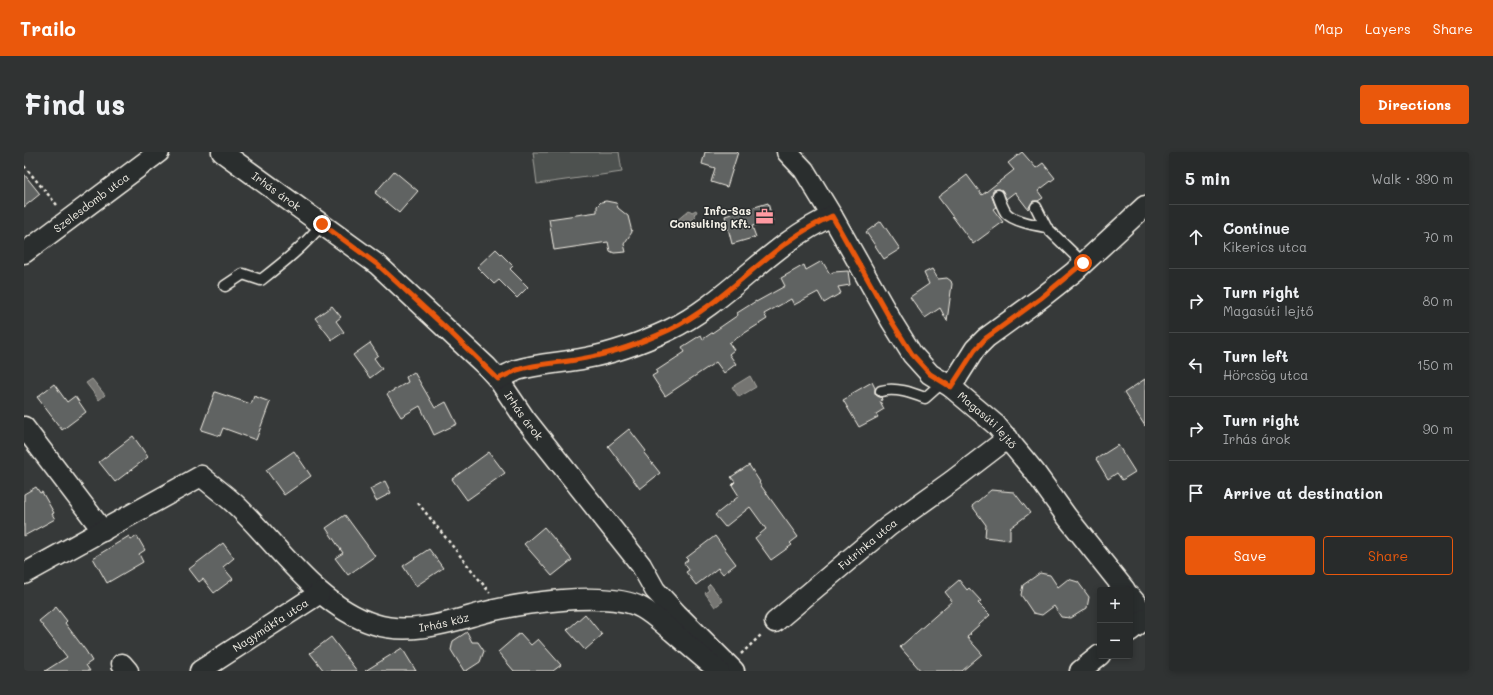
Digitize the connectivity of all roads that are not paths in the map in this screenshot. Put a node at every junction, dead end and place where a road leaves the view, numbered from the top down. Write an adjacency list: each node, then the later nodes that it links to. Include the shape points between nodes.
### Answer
1 (158, 152): 10 (street, Szelesdomb utca)
2 (222, 152): 8 (street, Irhás árok)
3 (787, 152): 7 (street, Magasúti lejtő, via 804,170)
4 (998, 195): 9 (lane, via 1007,214 1024,222)
5 (1145, 206): 11 (street)
6 (1036, 207): 9 (lane)
7 (832, 216): 13 (street, via 815,223 705,309 669,330 600,355 518,370); 14 (street, Magasúti lejtő, via 912,354 930,374)
8 (322, 224): 12 (lane, via 308,241 261,280 243,274); 13 (street, Irhás árok, via 378,265)
9 (1046, 227): 11 (lane)
10 (24, 253)
11 (1083, 263): 14 (street, via 986,338)
12 (225, 286)
13 (498, 379): 28 (street, Irhás árok, via 526,419 642,565 655,590 677,614)
14 (947, 384): 15 (lane, via 925,398 911,392); 17 (street, Magasúti lejtő, via 996,424)
15 (881, 390)
16 (24, 427): 18 (street)
17 (1008, 438): 20 (street, Magasúti lejtő); 25 (street, Futrinka utca, via 889,526)
18 (103, 531): 19 (street); 21 (street, Irhás köz, via 201,476 236,506)
19 (24, 574)
20 (1123, 587)
21 (320, 593): 29 (street, Nagymákfa utca); 30 (street, Irhás köz, via 345,611 372,624 404,629 453,622 503,608 550,601 610,600 640,607 654,616)
22 (1133, 600): 23 (street)
23 (1145, 614)
24 (1145, 619): 26 (street)
25 (775, 622)
26 (1133, 629)
27 (1097, 657): 31 (street)
28 (737, 663)
29 (200, 671)
30 (719, 671)
31 (1080, 671)

